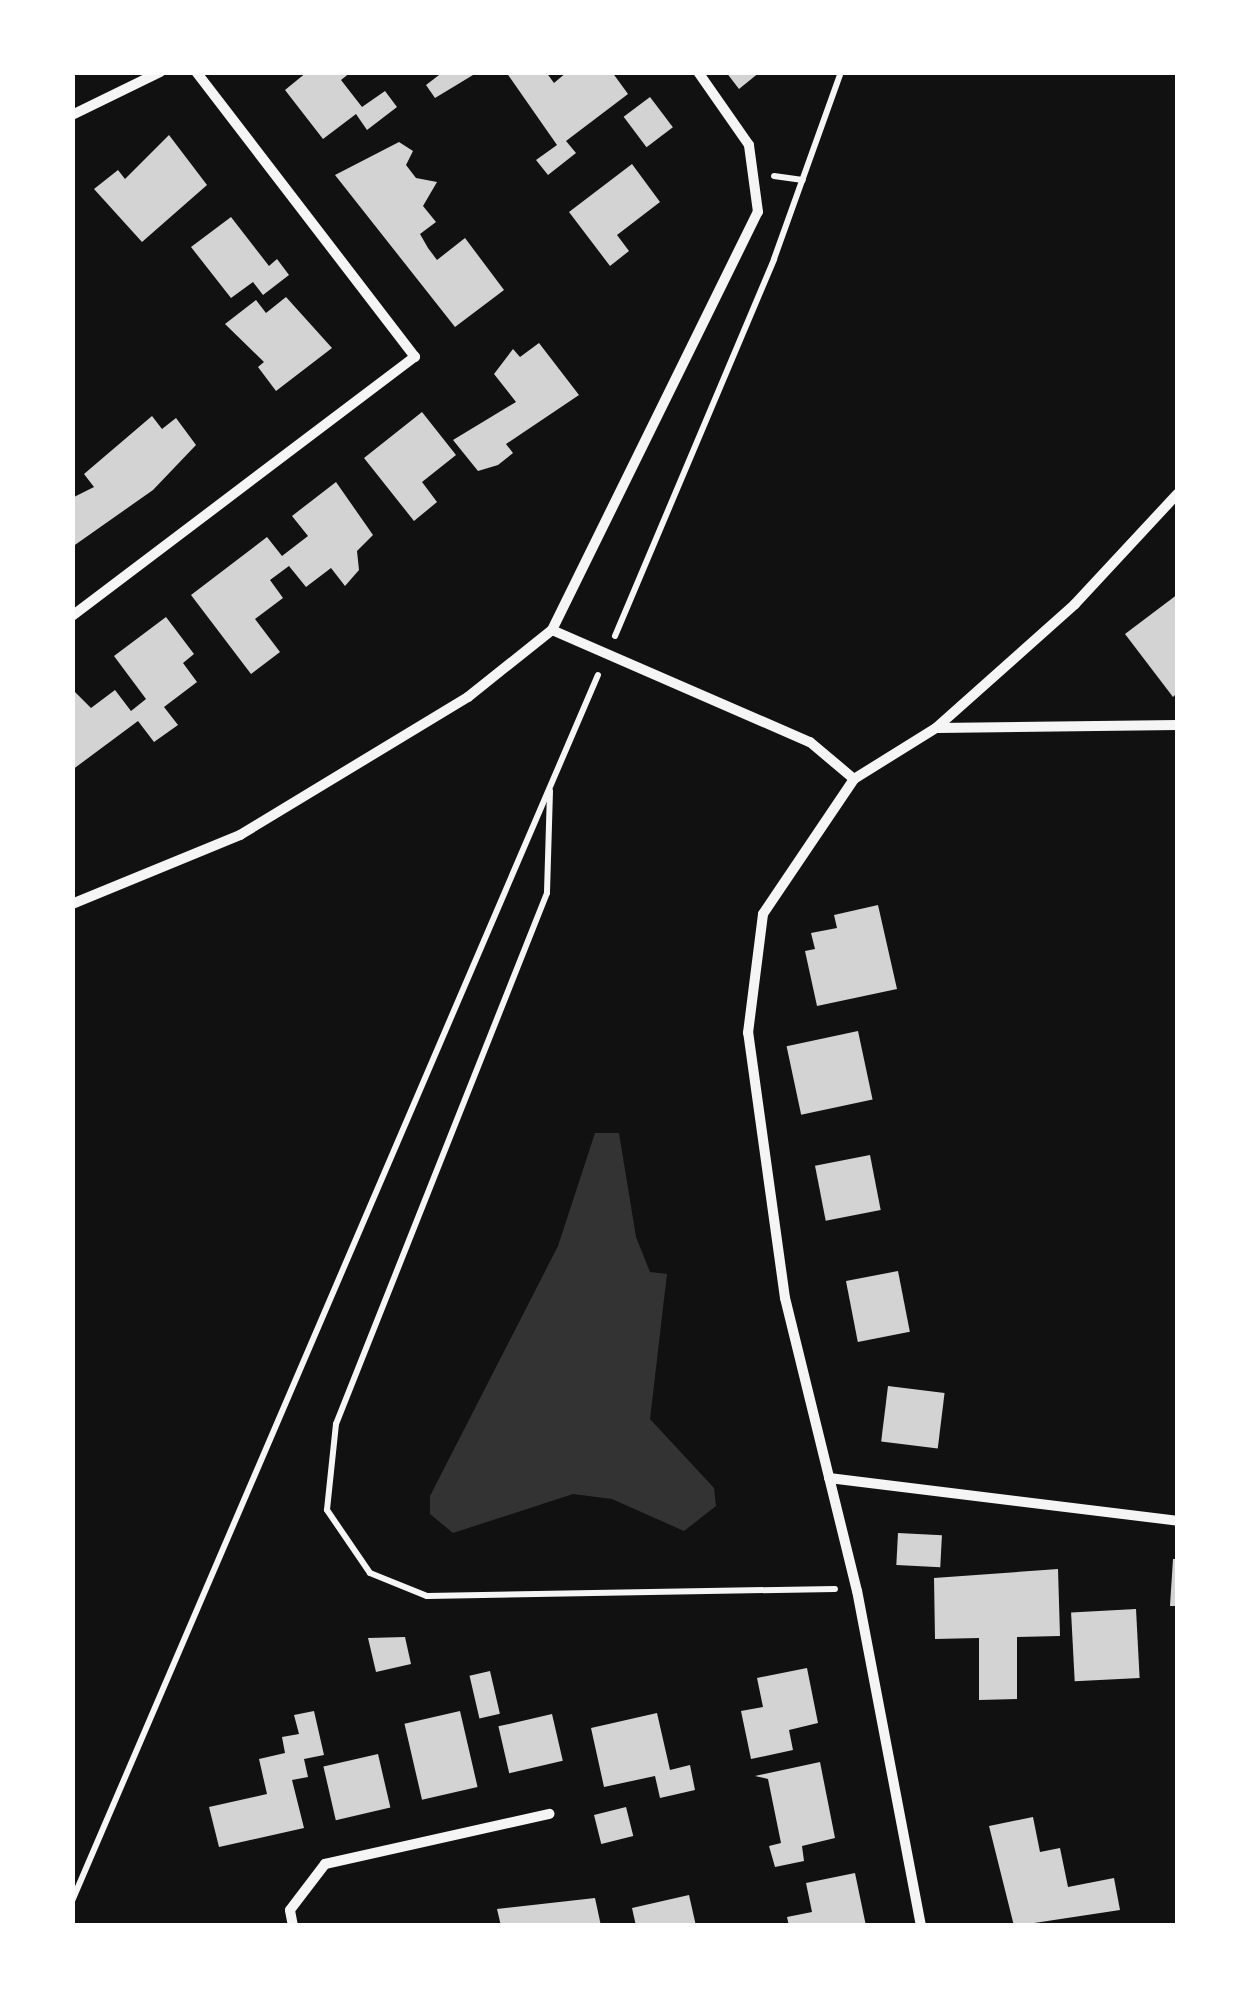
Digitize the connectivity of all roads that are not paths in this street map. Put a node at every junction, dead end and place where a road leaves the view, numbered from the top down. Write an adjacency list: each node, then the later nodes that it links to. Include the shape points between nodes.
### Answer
1 (160, 72): 4 (street)
2 (196, 72): 6 (street, via 415,357)
3 (698, 72): 7 (street, via 749,145 758,212)
4 (72, 115)
5 (1178, 493): 9 (street, via 1075,604)
6 (72, 616)
7 (552, 630): 10 (street, via 810,742); 11 (street, via 468,697 240,835)
8 (1178, 726): 9 (street)
9 (936, 728): 10 (street)
10 (854, 780): 12 (street, via 763,914 748,1032 785,1298)
11 (72, 904)
12 (830, 1478): 13 (street); 16 (street)
13 (1178, 1521)
14 (549, 1814): 15 (street, via 325,1864 290,1910)
15 (293, 1926)
16 (921, 1926)

